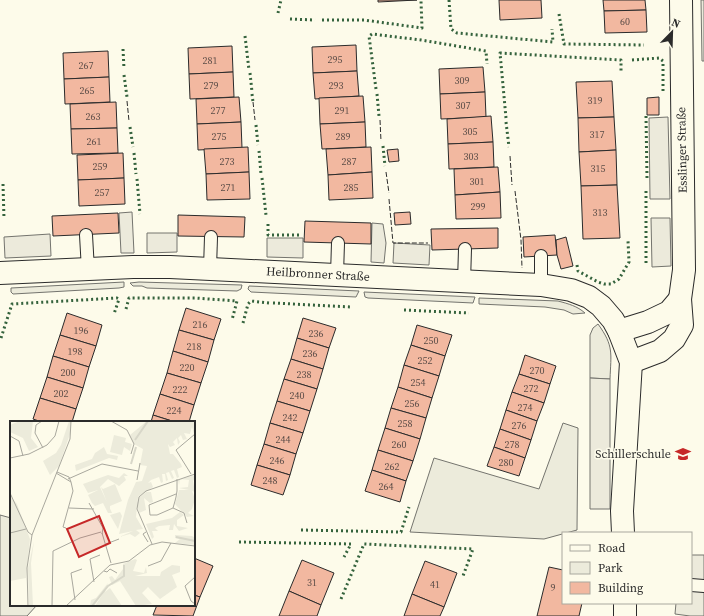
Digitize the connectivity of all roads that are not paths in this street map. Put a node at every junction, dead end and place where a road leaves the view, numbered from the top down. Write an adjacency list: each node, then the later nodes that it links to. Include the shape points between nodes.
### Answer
1 (681, 0): 13 (street, Esslinger Straße, via 684,270)
2 (86, 235): 8 (lane)
3 (211, 237): 7 (lane)
4 (338, 243): 10 (lane)
5 (465, 249): 11 (lane)
6 (541, 256): 12 (lane)
7 (210, 269): 8 (street, Heilbronner Straße, via 133,267); 10 (street, Heilbronner Straße)
8 (88, 270): 9 (street, Heilbronner Straße)
9 (0, 273)
10 (337, 275): 11 (street, Heilbronner Straße)
11 (464, 282): 12 (street, Heilbronner Straße)
12 (541, 285): 14 (street, Heilbronner Straße, via 572,290 589,297 601,306)
13 (680, 299): 14 (street, via 669,312); 15 (street, Esslinger Straße, via 682,325 674,339 660,351)
14 (619, 331): 15 (street)
15 (631, 362): 16 (street)
16 (623, 532)
17 (692, 585): 18 (lane)
18 (704, 586)
19 (625, 604): 20 (street)
20 (625, 616)

